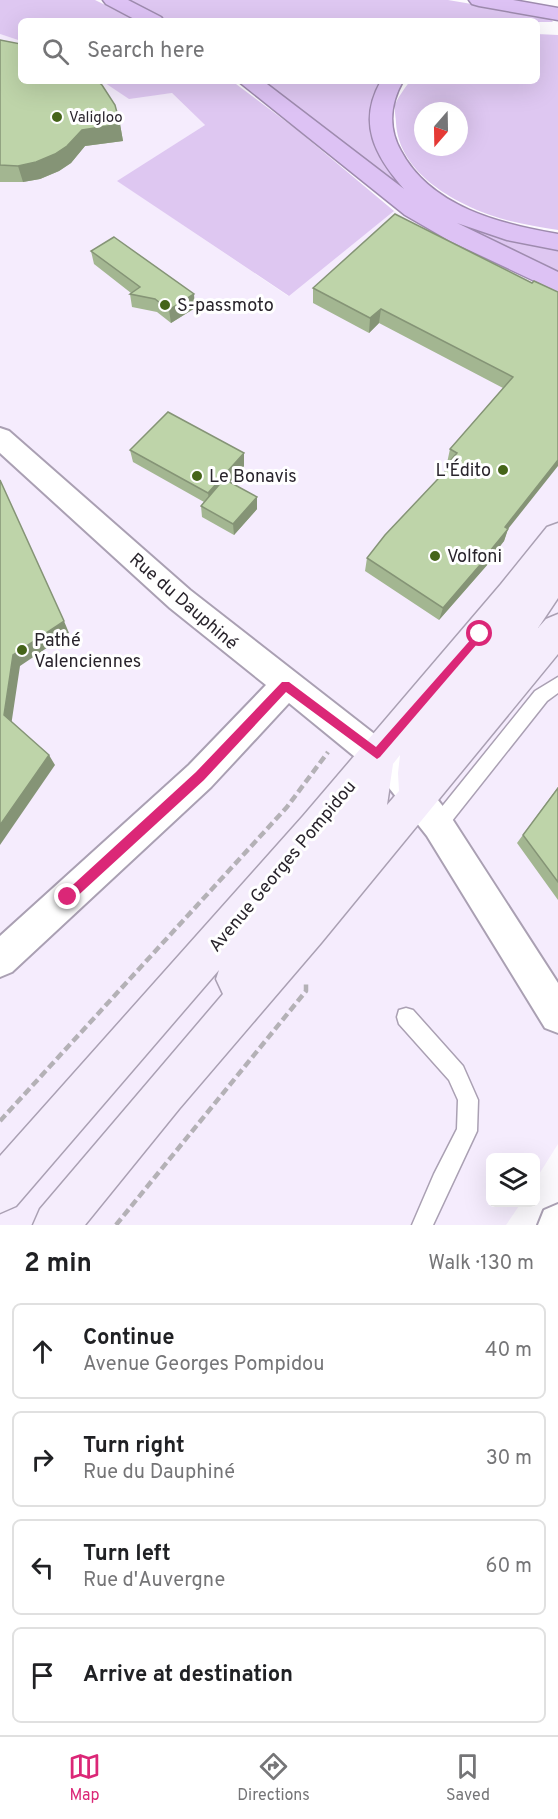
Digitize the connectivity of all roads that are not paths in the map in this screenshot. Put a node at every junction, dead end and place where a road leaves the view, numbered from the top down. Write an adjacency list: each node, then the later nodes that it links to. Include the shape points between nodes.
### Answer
1 (113, 0): 4 (highway)
2 (480, 0): 3 (highway)
3 (558, 14)
4 (148, 18)
5 (558, 27): 6 (highway)
6 (540, 28)
7 (253, 84): 10 (highway, via 420,212)
8 (391, 84): 9 (highway, via 381,107 381,132 393,159 413,183 442,205 474,221 513,234)
9 (558, 242)
10 (558, 283)
11 (0, 438): 16 (street, Rue du Dauphiné, via 180,599)
12 (558, 536): 17 (main road, Avenue Georges Pompidou)
13 (558, 571): 18 (main road, via 523,623 426,738 415,773)
14 (558, 629): 18 (main road)
15 (558, 684): 18 (lane, via 541,696)
16 (286, 686): 17 (street, Rue du Dauphiné); 19 (street, via 200,776)
17 (377, 754): 18 (street, Rue du Dauphiné); 22 (main road, via 370,801 364,814 242,971); 23 (main road, Avenue Georges Pompidou)
18 (428, 811): 20 (street, Rue du Dauphiné); 22 (main road, via 307,929)
19 (0, 960)
20 (558, 1015)
21 (406, 1017): 25 (lane, via 456,1072 468,1101 467,1131)
22 (164, 1094): 24 (main road)
23 (0, 1190)
24 (56, 1225)
25 (422, 1225)

